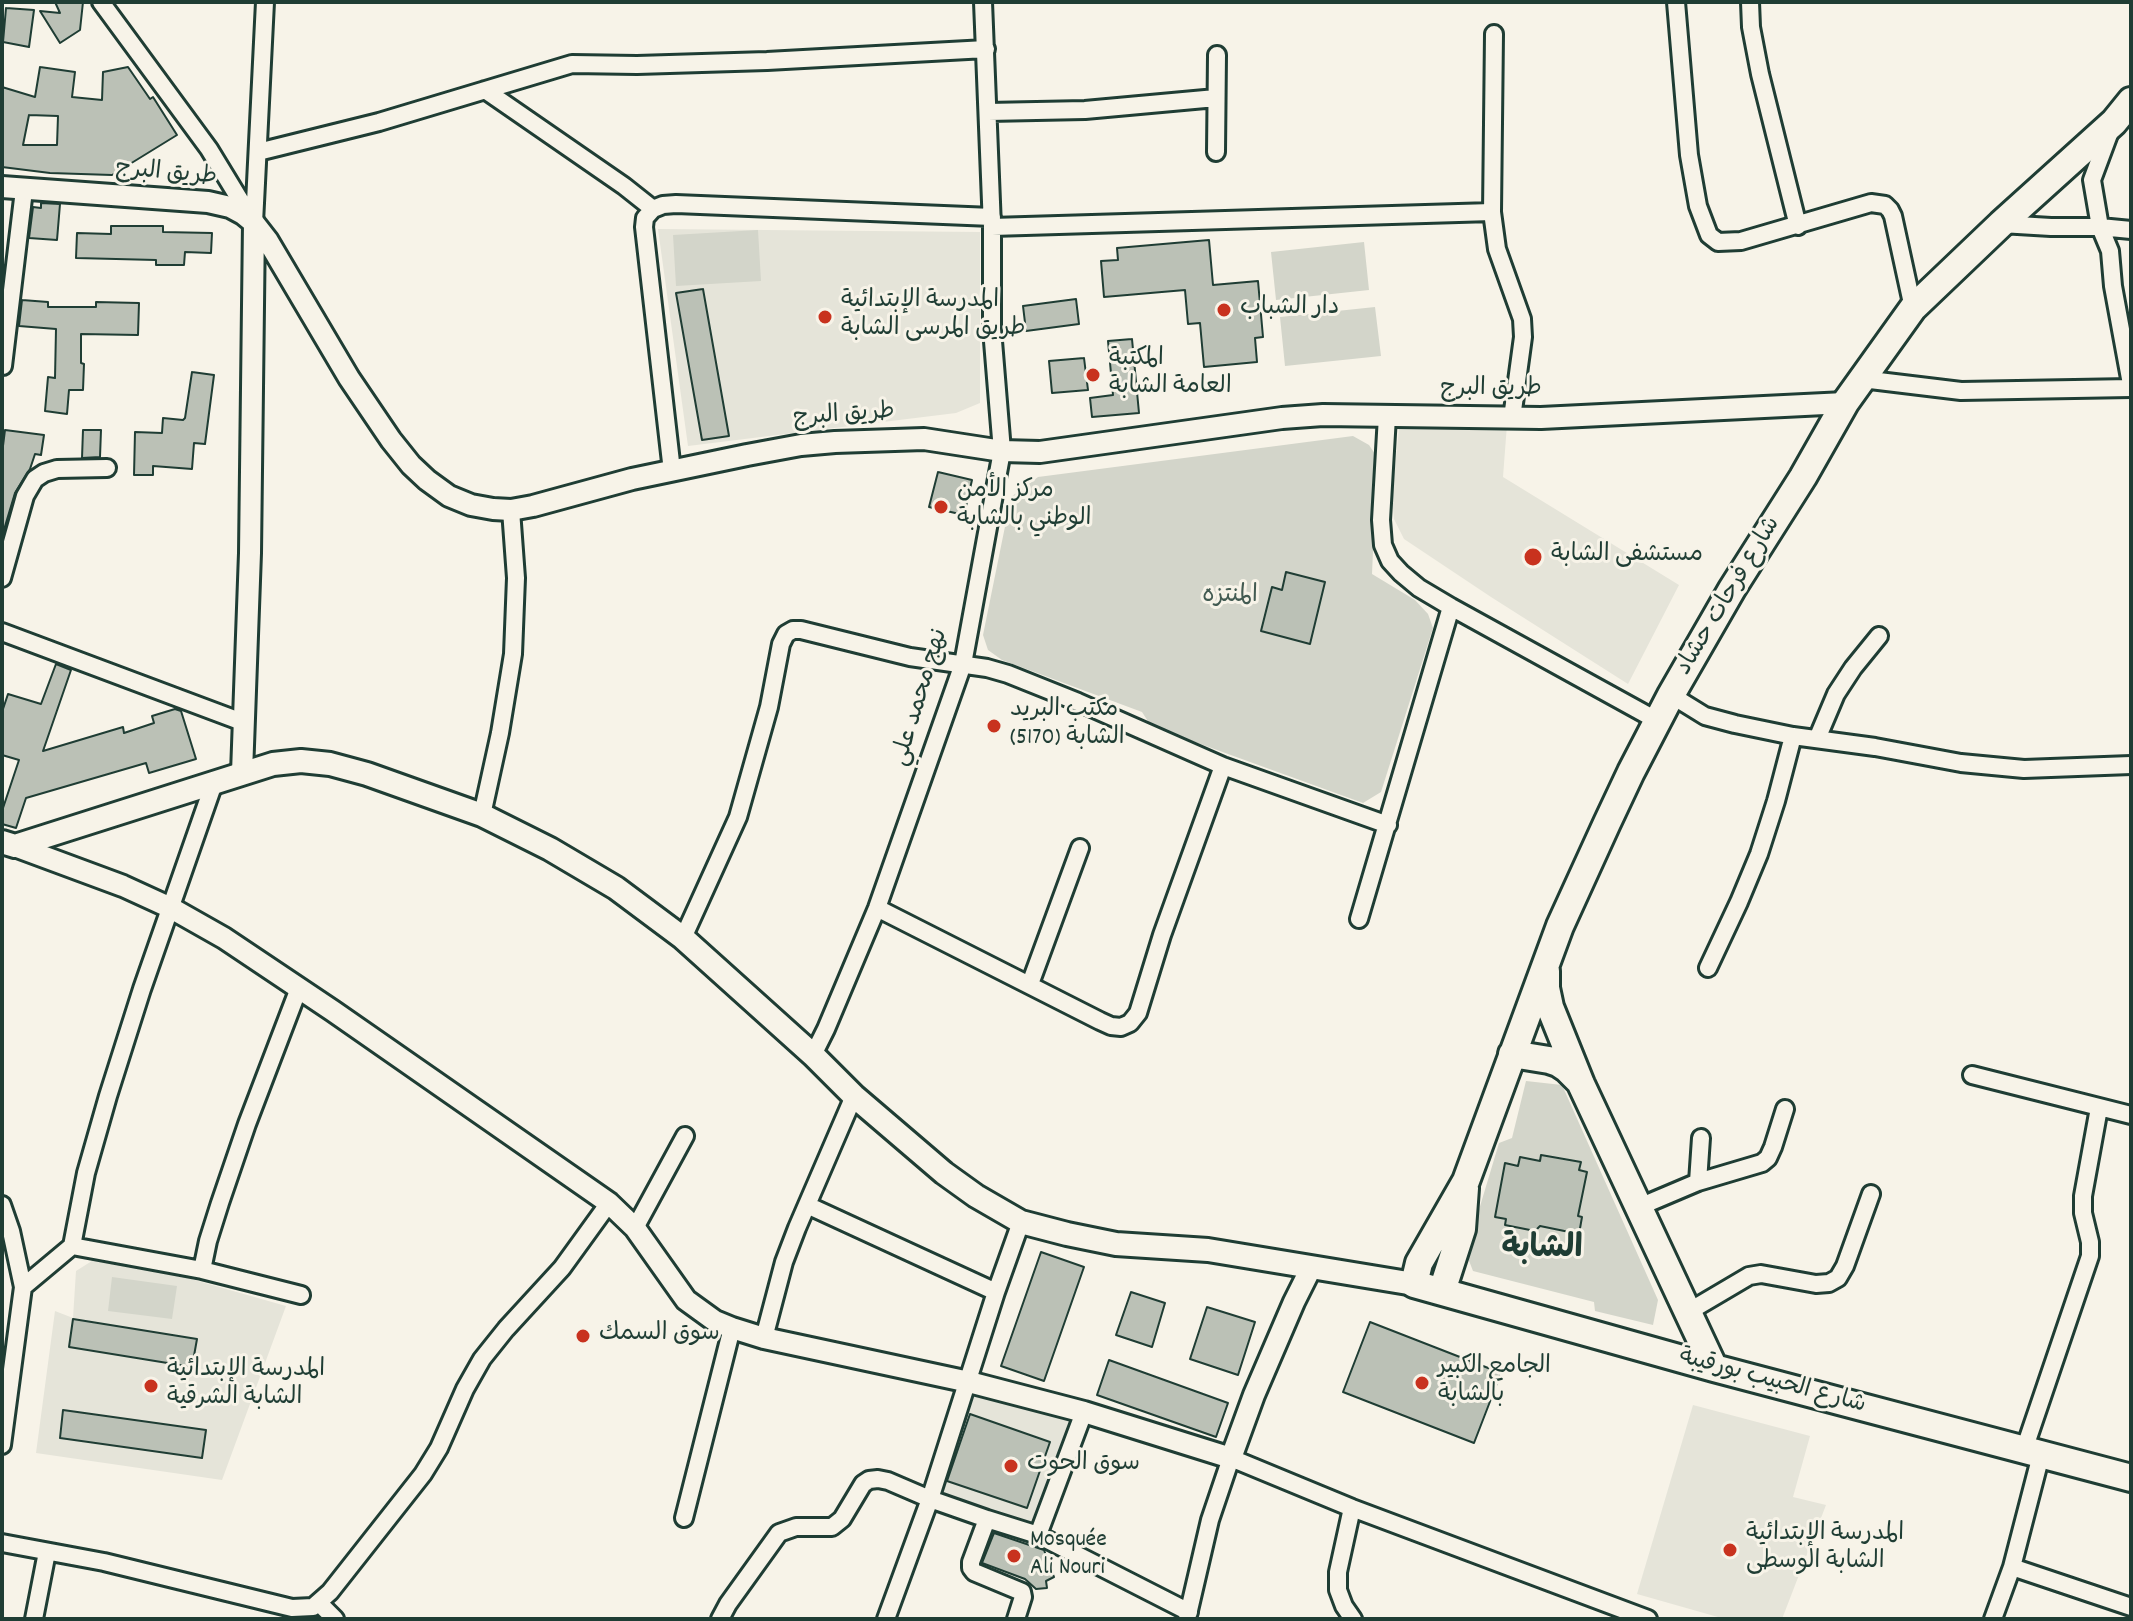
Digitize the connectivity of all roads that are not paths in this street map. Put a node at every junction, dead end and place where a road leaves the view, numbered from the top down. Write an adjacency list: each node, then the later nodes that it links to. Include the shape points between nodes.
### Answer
1 (101, 2): 21 (street, via 209,149)
2 (265, 2): 14 (street)
3 (983, 2): 7 (street, نهج محمد علي)
4 (1676, 2): 23 (street, via 1689,155 1706,230 1713,239 1726,242)
5 (1750, 2): 23 (street, via 1762,86)
6 (1494, 34): 19 (street)
7 (986, 49): 9 (street, via 767,61 572,64); 12 (street, نهج محمد علي)
8 (1217, 55): 10 (street)
9 (485, 90): 14 (street); 18 (street)
10 (1216, 98): 12 (street); 15 (street)
11 (2131, 101): 13 (main road, شارع فرحات حشاد)
12 (988, 112): 20 (street, نهج محمد علي)
13 (2114, 122): 22 (main road, شارع فرحات حشاد); 24 (street, via 2092,180)
14 (258, 152): 21 (street)
15 (1216, 152)
16 (2, 187): 17 (street, طريق البرج)
17 (24, 190): 21 (street, طريق البرج, via 208,202 230,207); 27 (street)
18 (653, 209): 20 (street, via 676,204); 35 (street, via 644,227)
19 (1492, 212): 20 (street); 32 (street, via 1497,249 1522,319)
20 (992, 222): 33 (street, نهج محمد علي, via 992,329)
21 (254, 223): 36 (street, طريق البرج, via 349,378 411,465 449,496); 44 (street)
22 (2001, 224): 24 (street); 26 (main road, شارع فرحات حشاد)
23 (1798, 226): 26 (street, via 1871,203 1885,205 1893,216)
24 (2100, 227): 25 (street); 29 (street, via 2110,251)
25 (2131, 230)
26 (1913, 308): 28 (main road, شارع فرحات حشاد)
27 (3, 366)
28 (1862, 379): 29 (street, via 1961,391); 30 (main road, شارع فرحات حشاد)
29 (2131, 386)
30 (1845, 403): 32 (street, طريق البرج); 42 (main road, شارع فرحات حشاد)
31 (1387, 416): 32 (street, طريق البرج); 33 (street, طريق البرج, via 1282,418 1061,450); 38 (street, via 1383,545 1401,573)
32 (1512, 418)
33 (1002, 451): 35 (street, طريق البرج, via 924,439 857,440 801,445); 41 (street, نهج محمد علي)
34 (107, 468): 37 (street, via 57,469 35,479 25,496)
35 (672, 471): 36 (street, طريق البرج)
36 (511, 510): 51 (street, via 516,578 513,654)
37 (2, 578)
38 (1451, 607): 43 (street); 52 (street)
39 (2, 632): 44 (street)
40 (1879, 636): 46 (street, via 1836,694)
41 (963, 664): 48 (street, via 1043,687); 56 (street, نهج محمد علي); 58 (street, via 910,657 801,630 786,634 738,817)
42 (1671, 695): 43 (main road, شارع فرحات حشاد); 45 (street, via 1705,716)
43 (1658, 721): 59 (main road, شارع فرحات حشاد, via 1595,848)
44 (245, 723): 49 (street)
45 (1793, 736): 46 (street); 60 (street, via 1759,854)
46 (1817, 739): 47 (street, via 1991,767)
47 (2131, 765)
48 (1223, 766): 52 (street); 61 (street, via 1138,1013 1130,1023 1111,1026)
49 (242, 773): 50 (main road); 51 (main road, via 301,761 330,764)
50 (214, 783): 53 (main road); 55 (street)
51 (482, 815): 58 (main road, via 616,888)
52 (1388, 825): 57 (street)
53 (8, 844): 55 (street)
54 (1080, 848): 61 (street)
55 (171, 908): 62 (street); 82 (street, via 108,1096)
56 (877, 908): 61 (street); 64 (street, نهج محمد علي)
57 (1359, 919)
58 (683, 938): 64 (main road)
59 (1546, 965): 63 (main road, شارع فرحات حشاد); 66 (main road, via 1550,1007)
60 (1708, 968)
61 (1030, 984)
62 (299, 988): 76 (street); 84 (street, via 224,1190)
63 (1512, 1054): 66 (main road, via 1558,1063); 73 (main road, شارع فرحات حشاد)
64 (813, 1055): 67 (main road)
65 (1972, 1075): 68 (street)
66 (1581, 1084): 79 (main road)
67 (854, 1096): 78 (street); 80 (main road, via 944,1173)
68 (2099, 1108): 70 (street); 98 (street, via 2083,1196 2090,1256)
69 (1785, 1109): 74 (street, via 1768,1158)
70 (2131, 1115)
71 (685, 1136): 81 (street)
72 (1701, 1138): 74 (street)
73 (1466, 1181): 85 (main road, شارع فرحات حشاد, via 1419,1263); 87 (main road, شارع فرحات حشاد, via 1462,1229)
74 (1698, 1182): 79 (street)
75 (1871, 1194): 90 (street, via 1838,1278 1816,1284 1749,1276)
76 (609, 1203): 81 (street); 109 (street, via 562,1268 482,1359 432,1462)
77 (2, 1205): 86 (street)
78 (807, 1205): 88 (street); 92 (street, via 784,1262)
79 (1639, 1207): 90 (main road)
80 (1021, 1222): 83 (main road, via 1116,1244 1208,1250); 88 (street)
81 (635, 1228): 91 (street, via 686,1300)
82 (72, 1246): 84 (street); 86 (street)
83 (1311, 1268): 85 (main road); 99 (street)
84 (202, 1270): 89 (street)
85 (1414, 1284): 87 (main road, شارع الحبيب بورقيبة)
86 (23, 1287): 97 (street)
87 (1442, 1291): 93 (main road, شارع الحبيب بورقيبة)
88 (996, 1292): 95 (street)
89 (301, 1295)
90 (1689, 1314): 93 (main road, via 1689,1344 1677,1353); 94 (main road)
91 (732, 1328): 92 (street); 103 (street)
92 (764, 1338): 95 (street)
93 (1662, 1353): 94 (main road, شارع الحبيب بورقيبة)
94 (1714, 1368): 98 (main road, شارع الحبيب بورقيبة)
95 (969, 1382): 96 (street); 101 (street)
96 (1084, 1412): 99 (street); 105 (street)
97 (2, 1445)
98 (2033, 1452): 100 (main road, شارع الحبيب بورقيبة); 108 (street)
99 (1231, 1458): 102 (street); 111 (street)
100 (2131, 1478)
101 (930, 1499): 104 (street); 114 (street, via 888,1481 869,1480 832,1527 796,1527 779,1533); 115 (street)
102 (1352, 1508): 117 (street, via 1338,1590); 118 (street)
103 (684, 1518)
104 (987, 1519): 105 (street); 116 (street, via 971,1568 1022,1592)
105 (1038, 1535): 111 (street)
106 (2, 1543): 107 (street)
107 (47, 1552): 109 (street, via 292,1608); 112 (street)
108 (2012, 1567): 110 (street); 119 (street)
109 (319, 1603): 113 (street)
110 (2131, 1607)
111 (1188, 1615)
112 (34, 1619)
113 (335, 1619)
114 (720, 1619)
115 (886, 1619)
116 (1016, 1619)
117 (1353, 1619)
118 (1648, 1619)
119 (1993, 1619)

